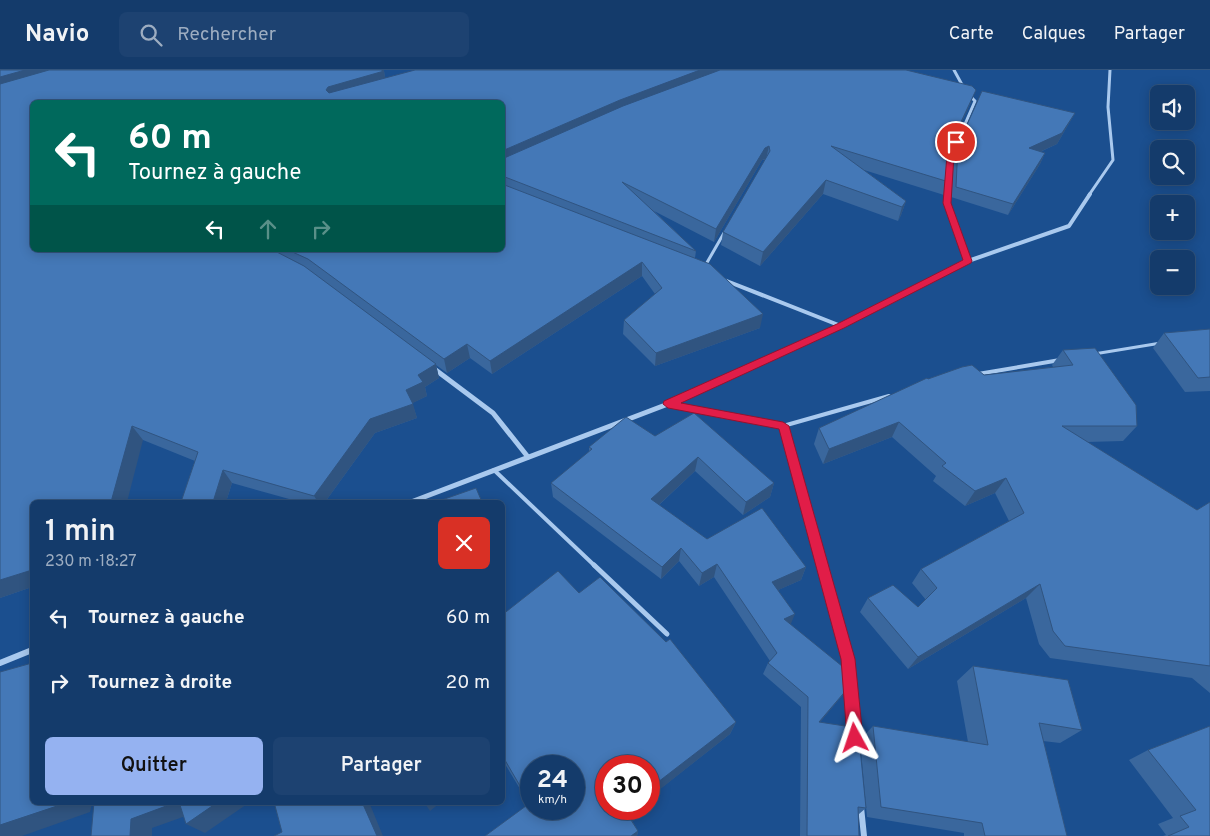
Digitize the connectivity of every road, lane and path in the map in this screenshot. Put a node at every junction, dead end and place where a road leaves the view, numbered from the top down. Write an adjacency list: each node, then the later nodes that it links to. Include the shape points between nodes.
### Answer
1 (954, 70): 3 (street, via 975,101 950,155)
2 (1110, 70): 6 (street, via 1108,107 1113,160 1069,226)
3 (950, 164)
4 (949, 174): 6 (street, via 947,203)
5 (726, 229): 7 (lane)
6 (968, 261): 9 (street)
7 (702, 271)
8 (720, 278): 9 (street)
9 (841, 326): 16 (street)
10 (1162, 342): 11 (lane)
11 (1084, 356)
12 (1065, 359): 14 (lane)
13 (430, 365): 18 (street, via 493,413)
14 (969, 376)
15 (895, 395): 17 (lane)
16 (668, 404): 17 (street); 18 (street)
17 (783, 426): 24 (street, via 848,659)
18 (528, 457): 19 (street)
19 (494, 470): 20 (street); 21 (lane)
20 (416, 500)
21 (668, 634)
22 (30, 651): 23 (street)
23 (0, 663)
24 (855, 738)
25 (860, 797): 26 (street)
26 (864, 836)

